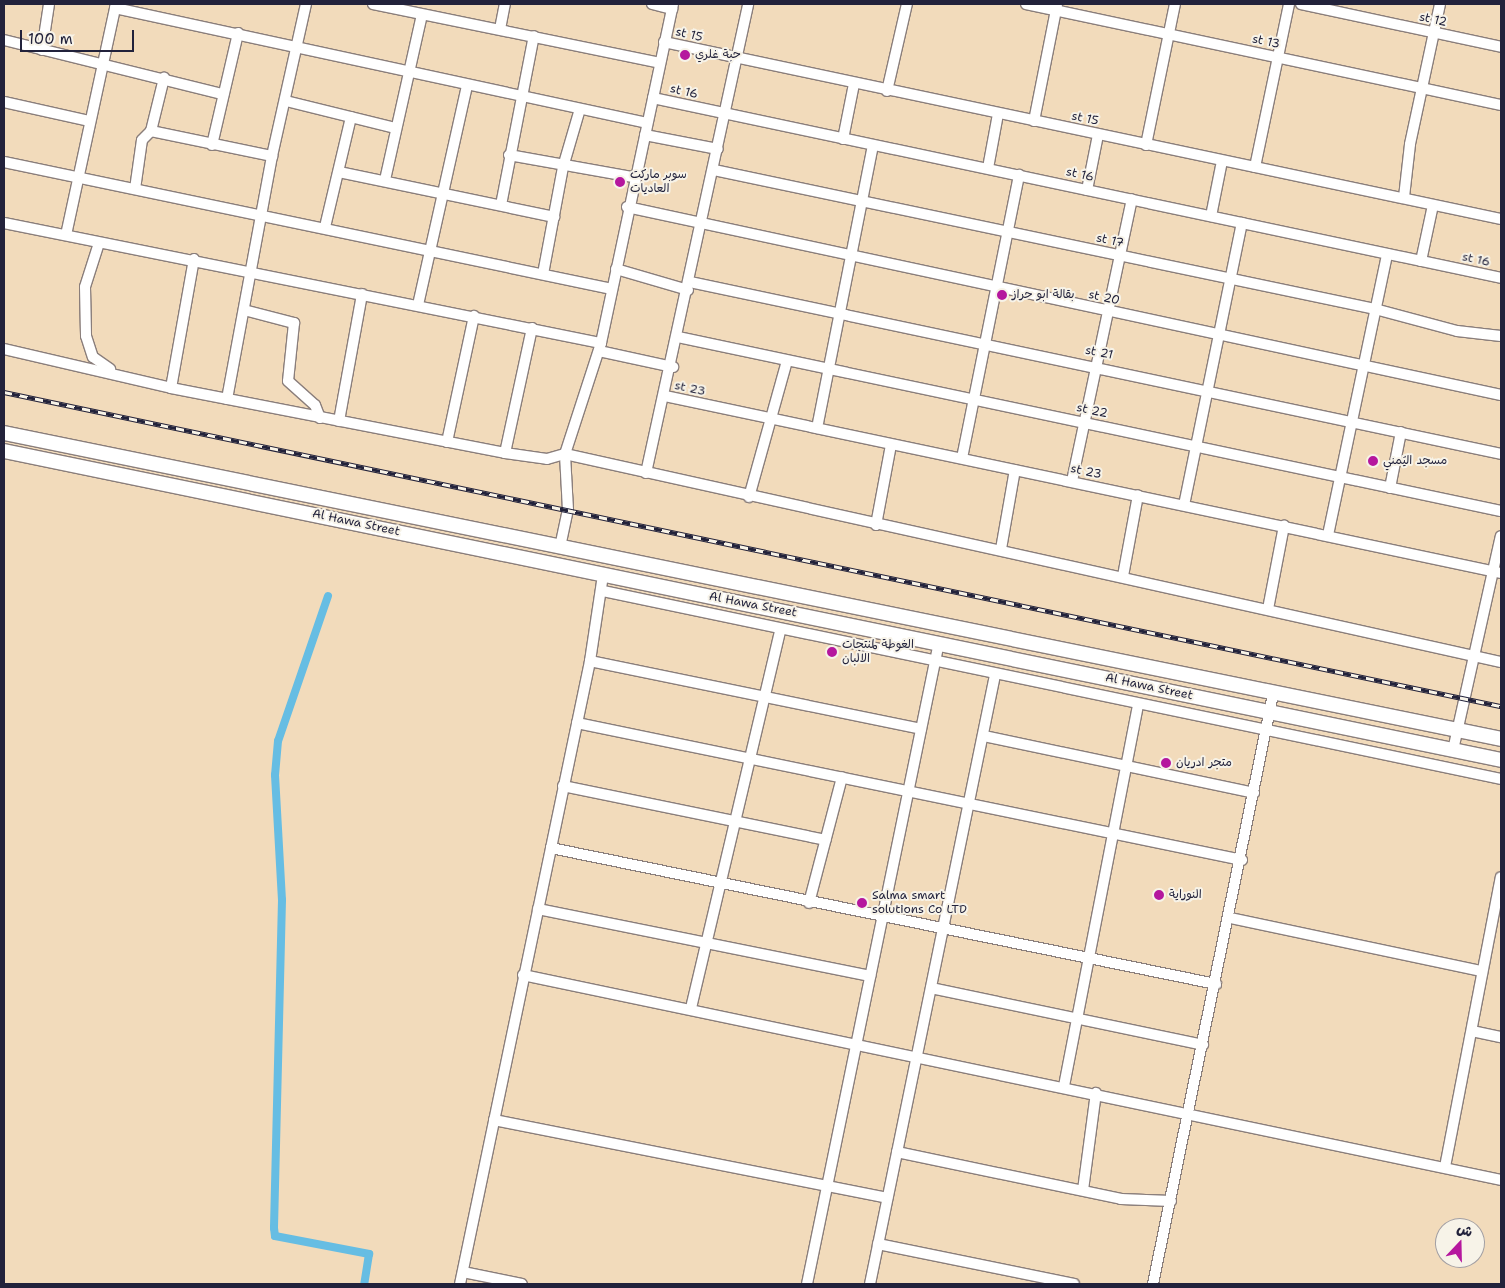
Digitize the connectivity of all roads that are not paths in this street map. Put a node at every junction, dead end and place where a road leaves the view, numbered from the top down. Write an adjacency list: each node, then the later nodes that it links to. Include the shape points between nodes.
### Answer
1 (49, 4): 26 (street)
2 (306, 4): 25 (street)
3 (373, 4): 16 (street)
4 (505, 4): 17 (street)
5 (652, 4): 14 (street)
6 (748, 4): 28 (street)
7 (907, 4): 36 (street)
8 (1026, 4): 15 (street, st 13)
9 (1175, 4): 20 (street)
10 (1289, 4): 27 (street)
11 (1301, 4): 19 (street, st 12)
12 (1440, 4): 19 (street)
13 (116, 6): 18 (street); 30 (street)
14 (672, 6): 23 (street)
15 (1057, 7): 20 (street, st 13); 48 (street)
16 (422, 15): 17 (street); 31 (street)
17 (500, 29): 21 (street)
18 (238, 33): 25 (street); 37 (street)
19 (1434, 33): 24 (street, st 12); 35 (street)
20 (1169, 35): 27 (street, st 13); 57 (street)
21 (534, 36): 29 (street); 38 (street)
22 (4, 40): 26 (street)
23 (664, 42): 28 (street, st 15); 29 (street)
24 (1501, 47)
25 (296, 49): 31 (street); 40 (street)
26 (42, 50): 30 (street)
27 (1278, 57): 35 (street, st 13); 65 (street)
28 (737, 59): 33 (street, st 15); 44 (street)
29 (660, 63): 39 (street)
30 (102, 65): 32 (street); 47 (street)
31 (410, 71): 34 (street); 50 (street)
32 (164, 78): 37 (street); 51 (street)
33 (854, 84): 36 (street, st 15); 54 (street)
34 (467, 85): 38 (street); 74 (street)
35 (1422, 87): 42 (street, st 13); 75 (street)
36 (887, 91): 45 (street, st 15)
37 (223, 94): 55 (street)
38 (522, 96): 43 (street); 59 (street)
39 (653, 98): 44 (street, st 16); 49 (street)
40 (286, 101): 46 (street); 60 (street)
41 (4, 102): 47 (street)
42 (1501, 105)
43 (580, 109): 49 (street); 63 (street)
44 (725, 114): 54 (street, st 16); 58 (street)
45 (998, 114): 48 (street, st 15); 64 (street)
46 (351, 117): 50 (street); 67 (street)
47 (90, 121): 69 (street)
48 (1034, 121): 53 (street, st 15)
49 (647, 123): 52 (street)
50 (395, 128): 71 (street)
51 (152, 131): 55 (street); 72 (street, via 142,140)
52 (645, 135): 58 (street); 70 (street)
53 (1098, 135): 57 (street, st 15); 73 (street)
54 (842, 139): 56 (street, st 16)
55 (212, 145): 60 (street)
56 (873, 145): 64 (street, st 16); 77 (street)
57 (1146, 145): 61 (street, st 15)
58 (718, 149): 66 (street)
59 (509, 155): 63 (street); 78 (street)
60 (272, 156): 81 (street)
61 (1222, 161): 65 (street, st 15); 82 (street)
62 (4, 162): 69 (street)
63 (564, 164): 70 (street); 83 (street)
64 (988, 168): 68 (street, st 16)
65 (1254, 168): 75 (street, st 15)
66 (714, 170): 77 (street, st 17); 87 (street)
67 (339, 172): 71 (street); 88 (street)
68 (1019, 175): 73 (street, st 16); 89 (street)
69 (76, 176): 72 (street); 90 (street)
70 (633, 176): 80 (street)
71 (385, 180): 74 (street)
72 (135, 189): 81 (street)
73 (1087, 190): 76 (street, st 16)
74 (442, 193): 78 (street); 92 (street)
75 (1404, 198): 79 (street, st 15)
76 (1132, 199): 82 (street, st 16); 94 (street)
77 (861, 202): 89 (street, st 17); 95 (street)
78 (501, 205): 83 (street)
79 (1433, 205): 84 (street, st 15); 97 (street)
80 (628, 207): 87 (street, st 20); 98 (street)
81 (261, 214): 88 (street); 99 (street)
82 (1211, 216): 86 (street, st 16)
83 (554, 217): 100 (street)
84 (1501, 219)
85 (4, 223): 90 (street)
86 (1242, 223): 93 (street, st 16); 102 (street)
87 (702, 226): 95 (street, st 20); 103 (street)
88 (326, 227): 92 (street)
89 (1008, 231): 94 (street, st 17); 104 (street)
90 (66, 235): 91 (street)
91 (99, 242): 96 (street); 125 (street, via 85,287 86,336 93,357)
92 (430, 251): 100 (street); 107 (street)
93 (1387, 254): 97 (street, st 16); 108 (street)
94 (1120, 256): 102 (street, st 17); 110 (street)
95 (850, 258): 104 (street, st 20); 111 (street)
96 (194, 259): 99 (street); 126 (street)
97 (1421, 261): 101 (street, st 16)
98 (616, 269): 103 (street, st 21); 105 (street)
99 (251, 270): 106 (street); 109 (street)
100 (543, 274): 105 (street)
101 (1501, 278)
102 (1231, 279): 108 (street, st 17); 114 (street)
103 (689, 286): 111 (street, st 21); 116 (street)
104 (995, 288): 110 (street, st 20); 117 (street)
105 (612, 289): 118 (street)
106 (362, 294): 107 (street); 134 (street)
107 (418, 305): 112 (street)
108 (1375, 309): 115 (street, st 17, via 1457,331); 121 (street)
109 (244, 310): 130 (street); 132 (street, via 294,323 288,381 315,405)
110 (1108, 312): 114 (street, st 20); 122 (street)
111 (840, 314): 117 (street, st 21); 124 (street)
112 (474, 316): 113 (street); 140 (street)
113 (532, 328): 118 (street); 144 (street)
114 (1218, 335): 121 (street, st 20); 127 (street)
115 (1501, 336)
116 (678, 337): 120 (street, st 22); 123 (street)
117 (983, 346): 122 (street, st 21); 131 (street)
118 (600, 347): 123 (street); 145 (street)
119 (4, 349): 125 (street)
120 (787, 361): 124 (street, st 22); 133 (street)
121 (1365, 364): 128 (street, st 20); 136 (street)
122 (1097, 365): 127 (street, st 21); 135 (street)
123 (672, 367): 129 (street)
124 (829, 369): 131 (street, st 22); 137 (street)
125 (120, 375): 126 (street)
126 (171, 388): 130 (street)
127 (1207, 390): 136 (street, st 21); 142 (street)
128 (1501, 395)
129 (666, 396): 133 (street, st 23); 149 (street)
130 (227, 399): 132 (street)
131 (973, 400): 135 (street, st 22); 147 (street)
132 (320, 418): 134 (street)
133 (774, 420): 137 (street, st 23); 154 (street)
134 (338, 422): 140 (street)
135 (1085, 422): 142 (street, st 22); 151 (street)
136 (1352, 422): 138 (street, st 21); 150 (street)
137 (817, 428): 141 (street, st 23)
138 (1401, 432): 146 (street, st 21); 152 (street)
139 (4, 433): 161 (highway, Al Hawa Street)
140 (447, 442): 144 (street)
141 (891, 445): 147 (street, st 23); 157 (street)
142 (1196, 446): 150 (street, st 22); 155 (street)
143 (4, 451): 164 (highway, Al Hawa Street)
144 (505, 453): 145 (street, via 547,459)
145 (565, 454): 149 (street); 161 (street, via 568,510)
146 (1501, 454)
147 (962, 458): 148 (street, st 23)
148 (1015, 470): 151 (street, st 23); 162 (street)
149 (646, 473): 154 (street)
150 (1339, 477): 152 (street, st 22); 159 (street)
151 (1072, 481): 153 (street, st 23)
152 (1390, 488): 156 (street, st 22)
153 (1138, 495): 155 (street, st 23); 165 (street)
154 (749, 497): 157 (street)
155 (1184, 505): 158 (street, st 23)
156 (1501, 512)
157 (876, 525): 162 (street)
158 (1284, 526): 159 (street, st 23); 167 (street)
159 (1328, 535): 163 (street, st 23)
160 (1501, 536): 163 (street)
161 (560, 547): 175 (highway, Al Hawa Street)
162 (1001, 549): 165 (street)
163 (1498, 572): 170 (street)
164 (603, 575): 166 (street); 169 (highway, Al Hawa Street)
165 (1123, 576): 167 (street)
166 (603, 591): 168 (street); 171 (street)
167 (1268, 609): 170 (street)
168 (780, 631): 172 (street); 176 (street)
169 (939, 642): 172 (street); 178 (highway, Al Hawa Street)
170 (1475, 657): 173 (street); 181 (street)
171 (590, 661): 176 (street); 179 (street)
172 (935, 662): 174 (street); 180 (street)
173 (1501, 662)
174 (995, 675): 177 (street); 183 (street)
175 (1274, 694): 178 (street); 181 (highway, Al Hawa Street)
176 (764, 700): 180 (street); 186 (street)
177 (1138, 705): 182 (street); 188 (street)
178 (1272, 713): 182 (street); 185 (highway, Al Hawa Street)
179 (577, 722): 186 (street); 191 (street)
180 (921, 729): 192 (street)
181 (1459, 730): 184 (highway, Al Hawa Street); 185 (street)
182 (1266, 731): 190 (street); 193 (street)
183 (984, 736): 188 (street); 194 (street)
184 (1501, 739)
185 (1453, 750): 187 (highway, Al Hawa Street)
186 (750, 758): 189 (street); 195 (street)
187 (1501, 760)
188 (1126, 767): 193 (street); 196 (street)
189 (842, 777): 192 (street); 197 (street)
190 (1501, 779)
191 (563, 786): 195 (street); 198 (street)
192 (908, 791): 194 (street); 204 (street)
193 (1254, 793): 199 (street)
194 (969, 803): 196 (street); 206 (street)
195 (735, 821): 197 (street); 201 (street)
196 (1114, 833): 199 (street); 208 (street)
197 (826, 840): 202 (street)
198 (551, 848): 201 (street); 203 (street)
199 (1242, 860): 205 (street)
200 (1501, 877): 209 (street)
201 (721, 883): 202 (street); 207 (street)
202 (809, 903): 204 (street)
203 (538, 909): 207 (street); 210 (street)
204 (882, 918): 206 (street); 211 (street)
205 (1230, 918): 209 (street); 212 (street)
206 (943, 930): 208 (street); 213 (street)
207 (707, 943): 211 (street); 214 (street)
208 (1090, 955): 212 (street); 215 (street)
209 (1482, 971): 216 (street)
210 (523, 975): 214 (street); 224 (street)
211 (870, 976): 218 (street)
212 (1216, 984): 219 (street)
213 (931, 988): 215 (street); 220 (street)
214 (692, 1008): 218 (street)
215 (1078, 1018): 219 (street); 221 (street)
216 (1472, 1031): 217 (street); 226 (street)
217 (1501, 1037)
218 (856, 1043): 220 (street); 228 (street)
219 (1203, 1045): 223 (street)
220 (916, 1056): 221 (street); 225 (street)
221 (1064, 1086): 222 (street)
222 (1096, 1093): 223 (street); 229 (street)
223 (1189, 1113): 226 (street); 231 (street)
224 (494, 1120): 228 (street); 233 (street)
225 (897, 1152): 229 (street); 230 (street)
226 (1445, 1168): 227 (street)
227 (1501, 1180)
228 (827, 1186): 230 (street); 236 (street)
229 (1082, 1190): 231 (street, via 1121,1199)
230 (887, 1198): 232 (street)
231 (1171, 1201): 239 (street)
232 (878, 1244): 237 (street); 238 (street)
233 (463, 1272): 234 (street); 235 (street)
234 (460, 1284)
235 (522, 1284)
236 (807, 1284)
237 (870, 1284)
238 (1074, 1284)
239 (1153, 1284)

